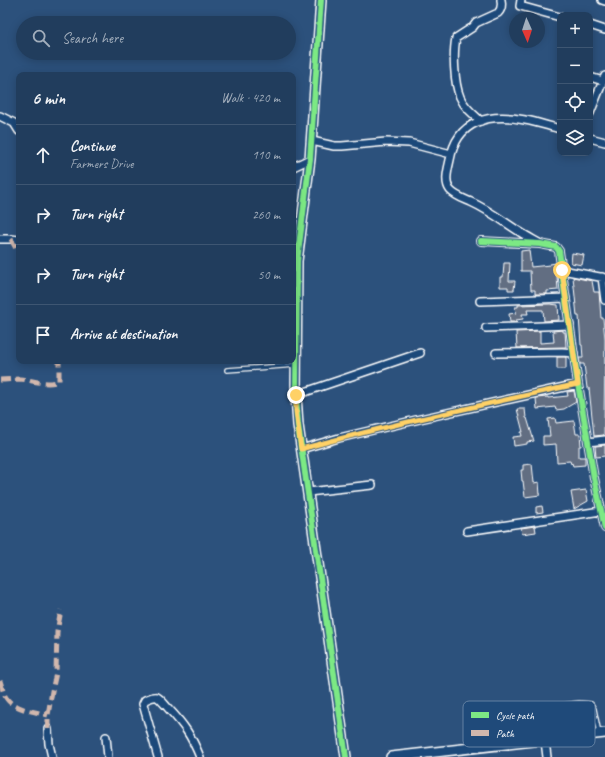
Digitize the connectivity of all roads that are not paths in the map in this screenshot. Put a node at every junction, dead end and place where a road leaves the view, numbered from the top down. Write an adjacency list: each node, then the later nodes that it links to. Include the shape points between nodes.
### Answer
1 (320, 0): 15 (street)
2 (501, 0): 11 (street, via 498,13 476,23 456,38 454,47 456,86 460,98)
3 (521, 0): 4 (street, via 520,6)
4 (557, 16)
5 (593, 27): 6 (street)
6 (605, 30)
7 (593, 77): 8 (street)
8 (604, 78): 9 (street)
9 (593, 106)
10 (0, 116): 12 (street)
11 (481, 121): 13 (street, via 514,118); 17 (street, via 461,133)
12 (16, 126)
13 (557, 128)
14 (593, 139): 16 (street)
15 (312, 140): 17 (street, via 334,146 403,142); 18 (street)
16 (605, 142)
17 (451, 154): 23 (street, via 447,177 448,186 454,194 484,208)
18 (310, 159): 19 (street); 24 (street)
19 (296, 166)
20 (0, 238): 21 (street)
21 (16, 240)
22 (480, 241): 23 (street)
23 (540, 244): 25 (street, via 558,249)
24 (296, 254)
25 (562, 270): 26 (street); 27 (street)
26 (604, 277): 28 (street)
27 (566, 298): 29 (street); 30 (street)
28 (605, 300)
29 (480, 301)
30 (570, 325): 31 (street); 34 (street)
31 (486, 328)
32 (420, 353): 38 (street)
33 (496, 353): 34 (street)
34 (574, 353): 37 (street)
35 (296, 364): 36 (lane); 38 (street)
36 (227, 370)
37 (578, 384): 40 (street); 41 (street, via 339,438)
38 (296, 395): 41 (street)
39 (605, 440): 40 (street)
40 (588, 442): 44 (street)
41 (301, 449): 43 (street)
42 (372, 485): 43 (street)
43 (308, 492): 58 (street)
44 (601, 511): 45 (street); 46 (street)
45 (605, 528)
46 (467, 531)
47 (595, 711): 49 (lane)
48 (48, 729): 54 (street)
49 (602, 734)
50 (106, 737): 55 (street)
51 (501, 747): 53 (street)
52 (545, 747): 60 (street)
53 (449, 754): 59 (street)
54 (52, 757)
55 (108, 757)
56 (158, 757): 57 (street, via 143,704 144,700 154,697 162,701 181,721)
57 (200, 757)
58 (346, 757)
59 (391, 757)
60 (546, 757)

